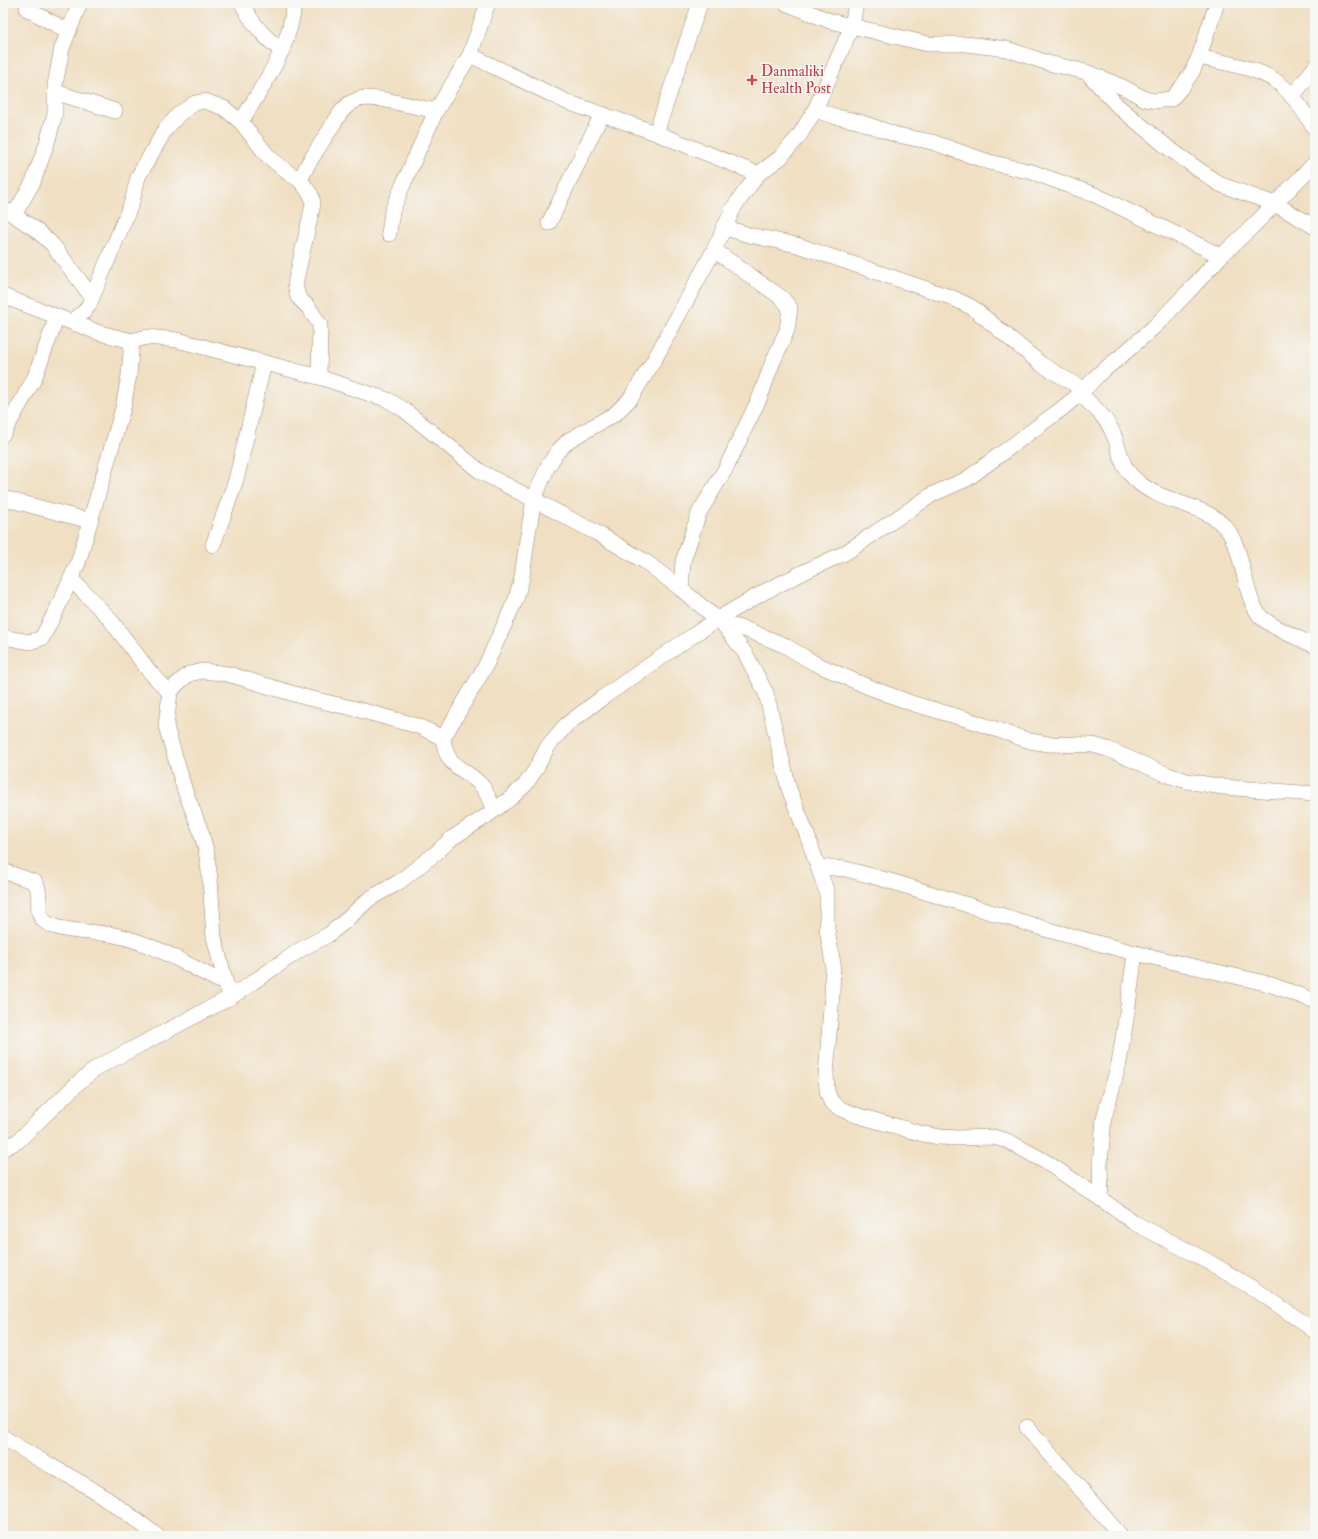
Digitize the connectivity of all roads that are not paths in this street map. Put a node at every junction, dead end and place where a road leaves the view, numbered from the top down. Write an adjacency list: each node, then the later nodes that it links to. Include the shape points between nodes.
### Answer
1 (80, 3): 11 (street)
2 (242, 3): 12 (street, via 251,21)
3 (294, 3): 12 (street, via 291,27)
4 (488, 3): 13 (street)
5 (700, 3): 25 (street)
6 (786, 3): 10 (street)
7 (856, 3): 10 (street)
8 (1218, 3): 14 (street)
9 (27, 10): 11 (street)
10 (852, 26): 16 (street, via 928,44 966,44 1007,49); 19 (street)
11 (68, 31): 17 (street, via 62,48)
12 (282, 51): 23 (street)
13 (470, 55): 21 (street); 22 (street, via 567,102)
14 (1199, 57): 16 (street, via 1182,88 1171,99 1163,101 1146,99); 18 (street, via 1267,76 1281,85)
15 (1315, 67): 18 (street)
16 (1086, 72): 29 (street, via 1119,107 1167,147 1219,184)
17 (55, 92): 20 (street); 30 (street, via 54,114 47,143 33,182)
18 (1292, 97): 24 (street)
19 (815, 110): 27 (street, via 799,136 780,158); 36 (street, via 896,135 932,142 989,162 1032,172 1095,195)
20 (115, 111)
21 (436, 111): 28 (street, via 381,99 359,99 350,103 341,112); 34 (street, via 392,211)
22 (602, 114): 25 (street); 31 (street)
23 (241, 122): 28 (street, via 267,155); 38 (street, via 224,108 205,101 195,103 179,114 165,130 138,177 132,202 116,243)
24 (1315, 129)
25 (656, 133): 27 (street)
26 (1315, 163): 29 (street)
27 (758, 174): 32 (street, via 734,207)
28 (300, 180): 43 (street, via 313,203 295,284 298,297 320,325)
29 (1275, 204): 33 (street); 36 (street)
30 (8, 211): 38 (street, via 52,244)
31 (549, 224)
32 (724, 227): 35 (street); 44 (street, via 796,245 954,298 973,308 1041,364)
33 (1315, 227)
34 (389, 234)
35 (714, 250): 47 (street, via 630,399 615,414 569,440 557,452); 51 (street, via 782,298 790,308 787,330 760,397 726,468 699,513 683,561)
36 (1221, 256): 44 (street, via 1154,327 1100,373)
37 (3, 296): 39 (street)
38 (91, 296): 40 (street, via 84,312)
39 (57, 317): 40 (street); 45 (street, via 34,379)
40 (73, 322): 41 (street, via 100,333)
41 (132, 340): 42 (street, via 147,337 177,340); 48 (street, via 123,408)
42 (264, 363): 43 (street); 49 (street, via 236,480)
43 (319, 377): 47 (street, via 388,400 403,409 481,472)
44 (1082, 392): 52 (street, via 967,479 933,494 845,553 764,592); 54 (street, via 1111,429 1126,472 1160,496 1218,520 1231,537 1242,563 1253,603 1261,617)
45 (3, 434)
46 (3, 498): 48 (street)
47 (534, 499): 51 (street, via 646,562); 56 (street, via 522,577 516,599 485,667)
48 (90, 522): 50 (street)
49 (213, 545)
50 (71, 579): 53 (street, via 42,638 30,642); 55 (street, via 109,618 149,671)
51 (681, 589): 52 (street)
52 (720, 622): 57 (street, via 784,645 814,663 866,686 1030,741 1093,745 1168,775 1223,788); 58 (street, via 602,698 566,725 548,746 525,785); 59 (street, via 745,653 766,693 788,789)
53 (3, 637)
54 (1315, 646)
55 (170, 693): 56 (street, via 189,674 204,671 228,674 308,698 356,708 418,726); 64 (street, via 166,726 206,850 214,937)
56 (443, 738): 58 (street, via 447,756 486,791)
57 (1315, 794)
58 (494, 810): 64 (street, via 452,838 399,882 369,899 328,935)
59 (812, 850): 60 (street); 61 (street)
60 (818, 867): 61 (street); 67 (street, via 827,893 827,929 833,964 826,1075 831,1102 841,1109 924,1134 951,1138 993,1137 1008,1141 1046,1162)
61 (846, 869): 63 (street, via 1052,931)
62 (3, 871): 64 (street, via 35,882 41,916 46,922 58,928 113,935 139,942 169,955)
63 (1135, 953): 65 (street, via 1269,984); 67 (street, via 1119,1063 1104,1118 1100,1164)
64 (228, 991): 66 (street, via 98,1067 18,1141)
65 (1315, 1001)
66 (3, 1149)
67 (1101, 1199): 68 (street, via 1133,1222 1262,1294)
68 (1315, 1331)
69 (1027, 1427): 72 (street)
70 (3, 1438): 71 (street, via 85,1485)
71 (157, 1536)
72 (1121, 1536)

